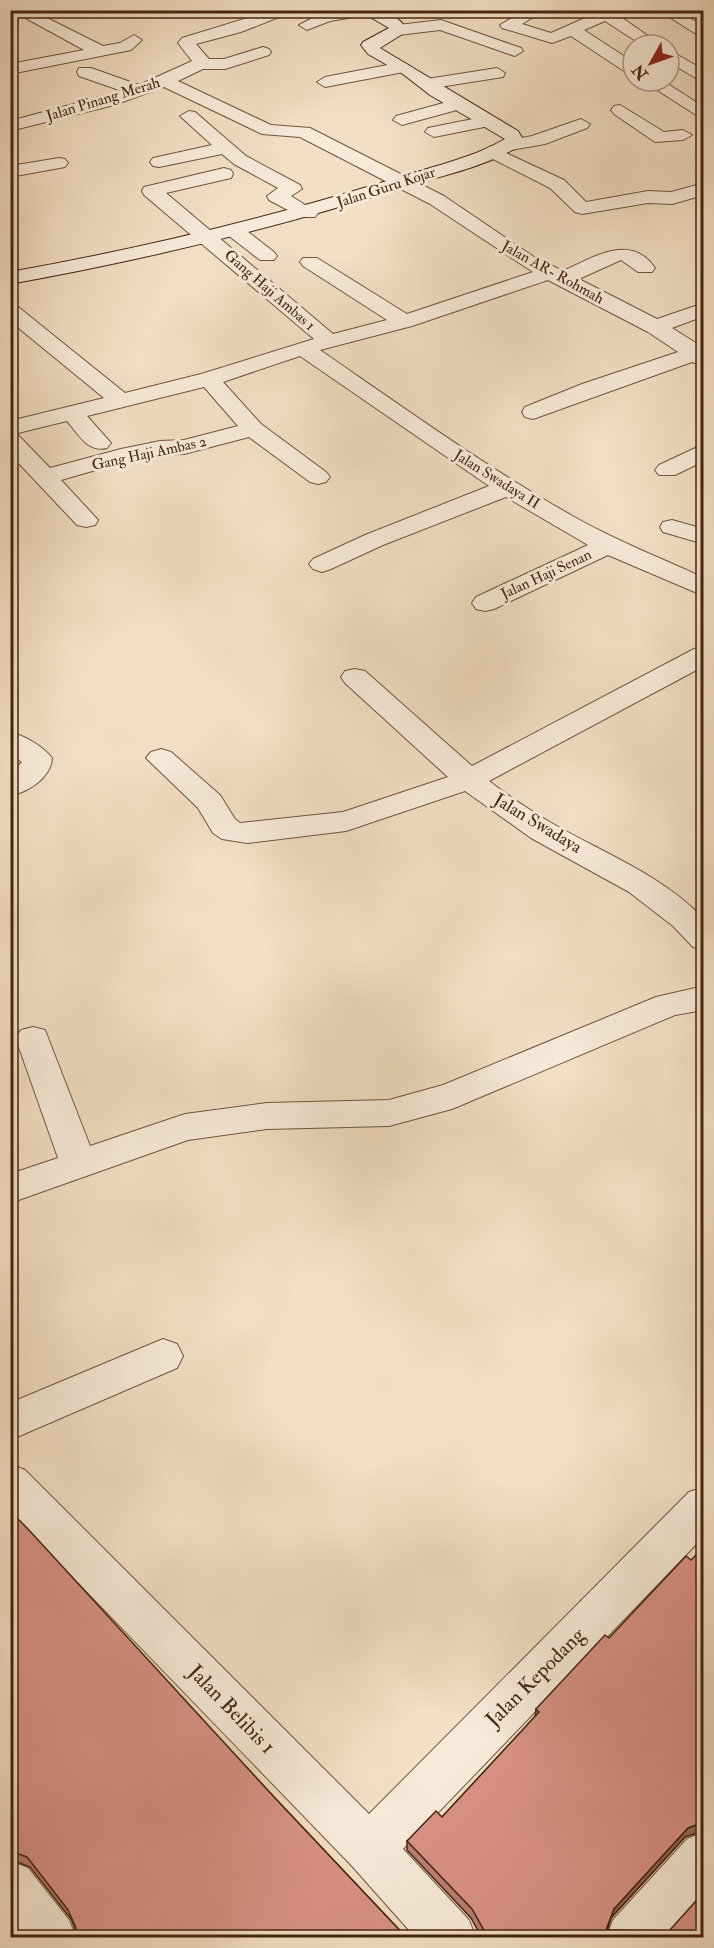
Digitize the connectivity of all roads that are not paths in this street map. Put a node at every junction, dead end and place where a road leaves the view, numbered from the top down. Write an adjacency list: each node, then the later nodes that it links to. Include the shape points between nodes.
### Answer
1 (290, 10): 8 (street)
2 (538, 10): 11 (street, via 508,25 550,38)
3 (665, 10): 14 (street)
4 (366, 11): 10 (street, via 326,17); 12 (street)
5 (24, 13): 7 (street); 15 (street)
6 (612, 13): 11 (street); 13 (street)
7 (10, 20)
8 (257, 20): 9 (street); 20 (street, via 188,41 186,44 201,59)
9 (197, 22)
10 (307, 25)
11 (572, 29): 19 (street)
12 (398, 30): 16 (street, via 441,25); 24 (street, via 369,45)
13 (638, 33)
14 (704, 34)
15 (99, 51): 18 (street, via 129,43); 23 (street)
16 (515, 51)
17 (263, 52): 20 (street, via 225,64)
18 (136, 60)
19 (621, 61)
20 (200, 64): 27 (street, Jalan Pinang Merah)
21 (681, 64): 28 (street)
22 (434, 65): 24 (street)
23 (10, 69)
24 (406, 69): 29 (street); 30 (street)
25 (85, 72): 31 (street)
26 (497, 73): 30 (street)
27 (166, 75): 31 (street, Jalan Pinang Merah); 52 (street, Jalan AR- Rohmah, via 267,130 304,132)
28 (704, 78)
29 (326, 82)
30 (426, 84): 34 (street)
31 (135, 92): 33 (street); 42 (street, Jalan Pinang Merah)
32 (670, 93): 36 (street)
33 (157, 101)
34 (458, 104): 38 (street); 40 (street)
35 (620, 110): 44 (street, via 661,138)
36 (704, 115)
37 (189, 116): 46 (street)
38 (402, 120)
39 (528, 122): 40 (street)
40 (493, 124): 43 (street); 45 (street, via 515,138)
41 (581, 124): 45 (street, Jalan Guru Kojar, via 534,144)
42 (10, 126)
43 (434, 132)
44 (694, 135)
45 (511, 145): 47 (street, Jalan Guru Kojar)
46 (225, 148): 48 (street); 55 (street, via 293,189 276,196)
47 (491, 151): 52 (street, Jalan Guru Kojar); 53 (street, via 557,184 582,208 648,197 672,198)
48 (159, 162)
49 (59, 163): 50 (street)
50 (10, 172)
51 (224, 174): 57 (street, Gang Haji Ambas 1, via 151,191)
52 (403, 182): 55 (street, Jalan Guru Kojar); 61 (street, Jalan AR- Rohmah)
53 (704, 189)
54 (225, 212): 56 (street)
55 (308, 213): 56 (street, Jalan Guru Kojar)
56 (242, 231): 57 (street, Jalan Guru Kojar); 58 (street)
57 (210, 238): 62 (street, Jalan Guru Kojar); 67 (street, Gang Haji Ambas 1)
58 (267, 256)
59 (310, 262): 65 (street)
60 (645, 268): 61 (street, via 620,254)
61 (556, 276): 65 (street); 66 (street, Jalan AR- Rohmah)
62 (10, 278)
63 (704, 309): 66 (street)
64 (10, 310): 71 (street)
65 (405, 322): 67 (street)
66 (656, 327): 69 (street, Jalan AR- Rohmah)
67 (330, 342): 68 (street)
68 (303, 348): 70 (street); 82 (street, Jalan Swadaya II, via 462,459)
69 (700, 356): 73 (street, via 590,389)
70 (208, 379): 71 (street); 75 (street)
71 (122, 401): 72 (street)
72 (70, 412): 74 (street); 77 (street)
73 (533, 412)
74 (10, 428)
75 (253, 429): 80 (street, Gang Haji Ambas 2, via 184,447 121,456); 81 (street)
76 (10, 440): 80 (street)
77 (99, 443)
78 (704, 451): 79 (street)
79 (667, 470)
80 (45, 477): 83 (street)
81 (318, 477)
82 (509, 487): 86 (street, Jalan Swadaya II); 87 (street)
83 (86, 520)
84 (672, 527): 85 (street)
85 (704, 537)
86 (608, 545): 88 (street, Jalan Swadaya II); 89 (street, Jalan Haji Senan)
87 (322, 564)
88 (704, 588)
89 (485, 603)
90 (704, 655): 94 (street, Jalan Swadaya)
91 (355, 677): 94 (street)
92 (10, 741): 95 (street, via 37,758 38,764)
93 (161, 758): 94 (street, via 209,802 224,826 233,832 346,821)
94 (468, 780): 96 (street, Jalan Swadaya, via 520,817 654,892)
95 (10, 787)
96 (704, 939)
97 (704, 998): 99 (street, via 668,1005 452,1096 389,1113 267,1116 185,1127)
98 (33, 1039): 99 (street)
99 (78, 1164): 100 (street)
100 (10, 1189)
101 (163, 1356): 102 (street)
102 (10, 1422)
103 (10, 1483): 105 (street, Jalan Belibis 1)
104 (704, 1506): 105 (street, Jalan Kepodang)
105 (369, 1849): 109 (street, Jalan Belibis 1)
106 (704, 1856): 110 (street)
107 (10, 1886): 108 (street)
108 (51, 1938)
109 (451, 1938)
110 (631, 1938)

